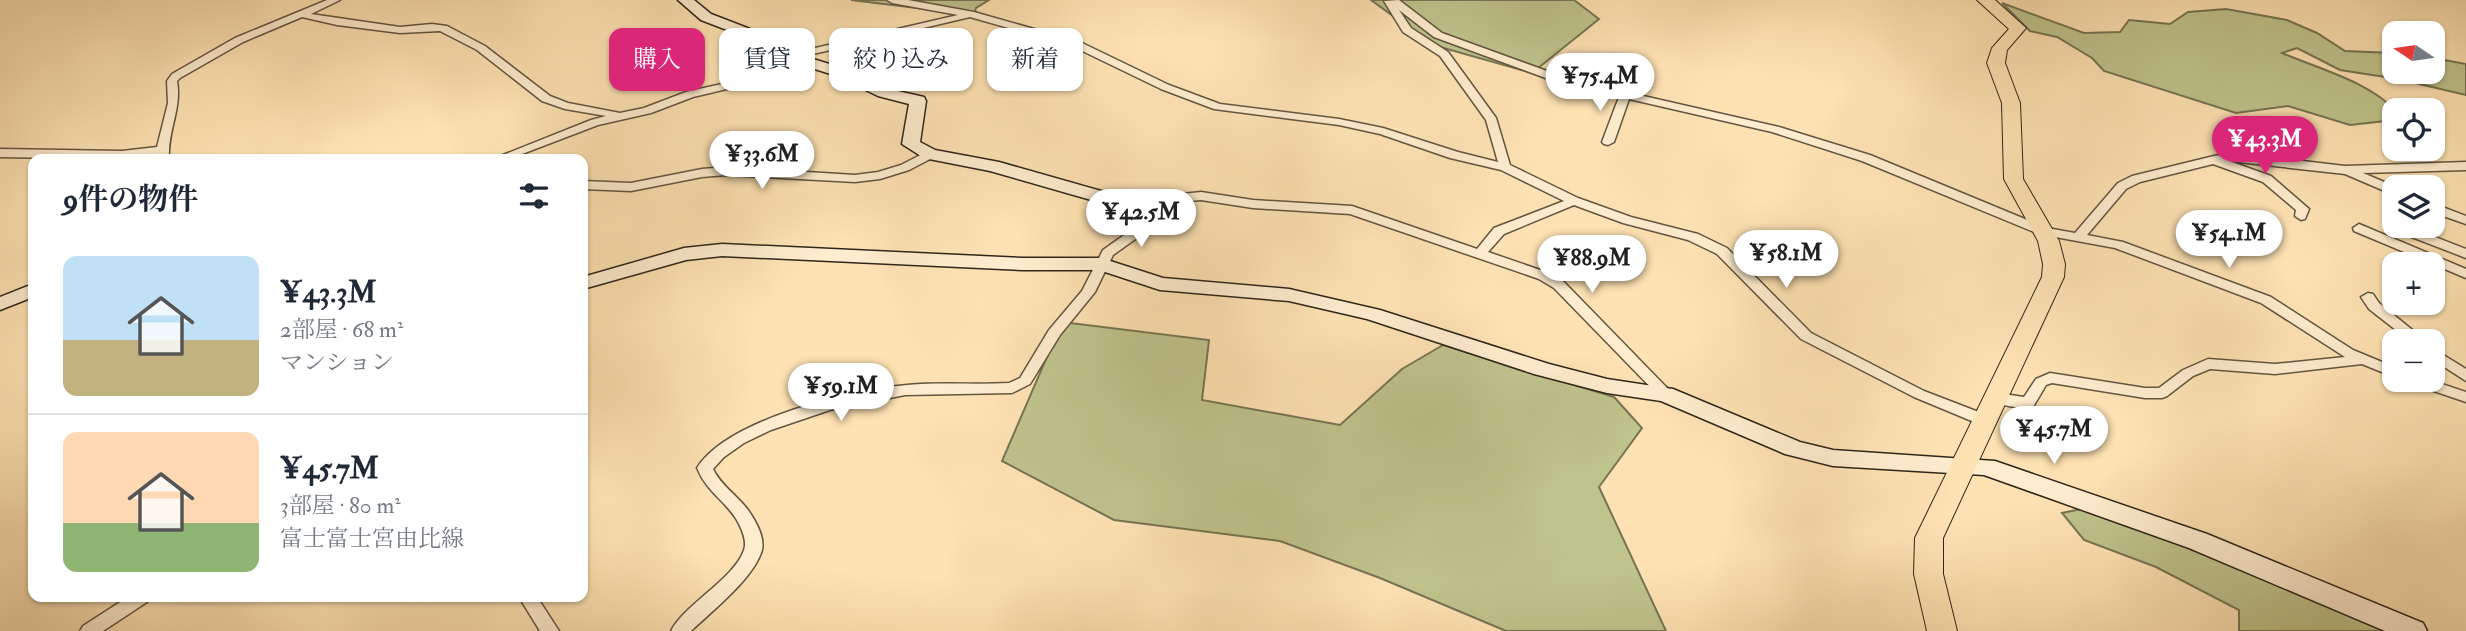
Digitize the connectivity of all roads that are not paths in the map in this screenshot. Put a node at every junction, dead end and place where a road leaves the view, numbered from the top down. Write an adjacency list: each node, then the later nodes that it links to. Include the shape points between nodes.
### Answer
1 (335, 0): 7 (street)
2 (685, 0): 9 (street, via 706,17)
3 (892, 0): 8 (street)
4 (969, 0): 8 (street)
5 (1391, 0): 13 (street, via 1438,35 1467,48 1566,82); 23 (street, via 1407,30 1444,54 1492,120)
6 (1985, 0): 33 (main road, via 2018,28 2000,47 1997,64 2011,100 2016,187)
7 (300, 14): 14 (street, via 330,23 400,30 442,27 495,59 540,96); 18 (street, via 239,40 176,76 172,81 174,111)
8 (974, 15): 10 (street); 23 (street, via 1076,44 1165,88 1217,107 1383,131)
9 (738, 28)
10 (815, 51)
11 (815, 65): 20 (street, via 884,93 918,101 911,144)
12 (719, 88): 14 (street)
13 (1625, 95): 15 (street); 33 (street, via 1774,128 1866,158)
14 (619, 116): 19 (street)
15 (1608, 142)
16 (0, 153): 17 (street)
17 (61, 154)
18 (162, 154)
19 (511, 154)
20 (930, 154): 25 (street, via 908,167 830,181 728,171 631,187); 29 (street, via 993,166)
21 (2214, 160): 24 (street, via 2236,157); 30 (street, via 2267,179 2303,209); 34 (street, via 2122,186)
22 (2466, 166): 24 (street)
23 (1505, 167): 27 (street)
24 (2345, 170): 26 (street)
25 (588, 185)
26 (2382, 186)
27 (1574, 201): 36 (street, via 1499,231); 53 (street, via 1693,237 1722,251 1807,336 1919,394)
28 (2445, 211): 31 (street)
29 (1161, 214): 36 (street, via 1186,197 1201,196 1352,210); 38 (street, via 1108,253)
30 (2301, 216)
31 (2466, 220)
32 (2382, 226): 39 (street, via 2358,228)
33 (2044, 231): 34 (street); 52 (main road, via 2055,254 2053,277)
34 (2079, 236): 45 (street, via 2118,245 2266,300)
35 (2427, 238): 37 (street)
36 (1481, 252): 50 (street, via 1559,285)
37 (2466, 254)
38 (1101, 264): 40 (street, via 722,250 684,254); 50 (street, via 1160,284 1276,293 1373,314 1542,369 1606,386); 59 (street, via 1088,292 1054,333 1025,381 1012,388 903,390 848,402 785,417 711,457 705,468 710,483 742,514 753,536 753,550)
39 (2466, 274)
40 (588, 282)
41 (28, 292): 43 (street)
42 (2368, 297): 44 (street)
43 (0, 304)
44 (2404, 329)
45 (2362, 360): 47 (street); 52 (street, via 2275,369 2208,364 2162,393 2050,378 2028,403)
46 (2445, 361): 48 (street)
47 (2382, 368)
48 (2464, 373)
49 (2445, 390): 51 (street)
50 (1665, 394): 54 (street, via 1793,448 1833,458)
51 (2466, 397)
52 (1997, 398): 53 (main road)
53 (1984, 420): 54 (main road)
54 (1965, 464): 60 (main road, via 1929,538 1926,559); 61 (street, via 1986,467 2198,541)
55 (133, 602): 57 (street)
56 (531, 602): 58 (street)
57 (89, 631)
58 (550, 631)
59 (680, 631)
60 (1942, 631)
61 (2413, 631)

